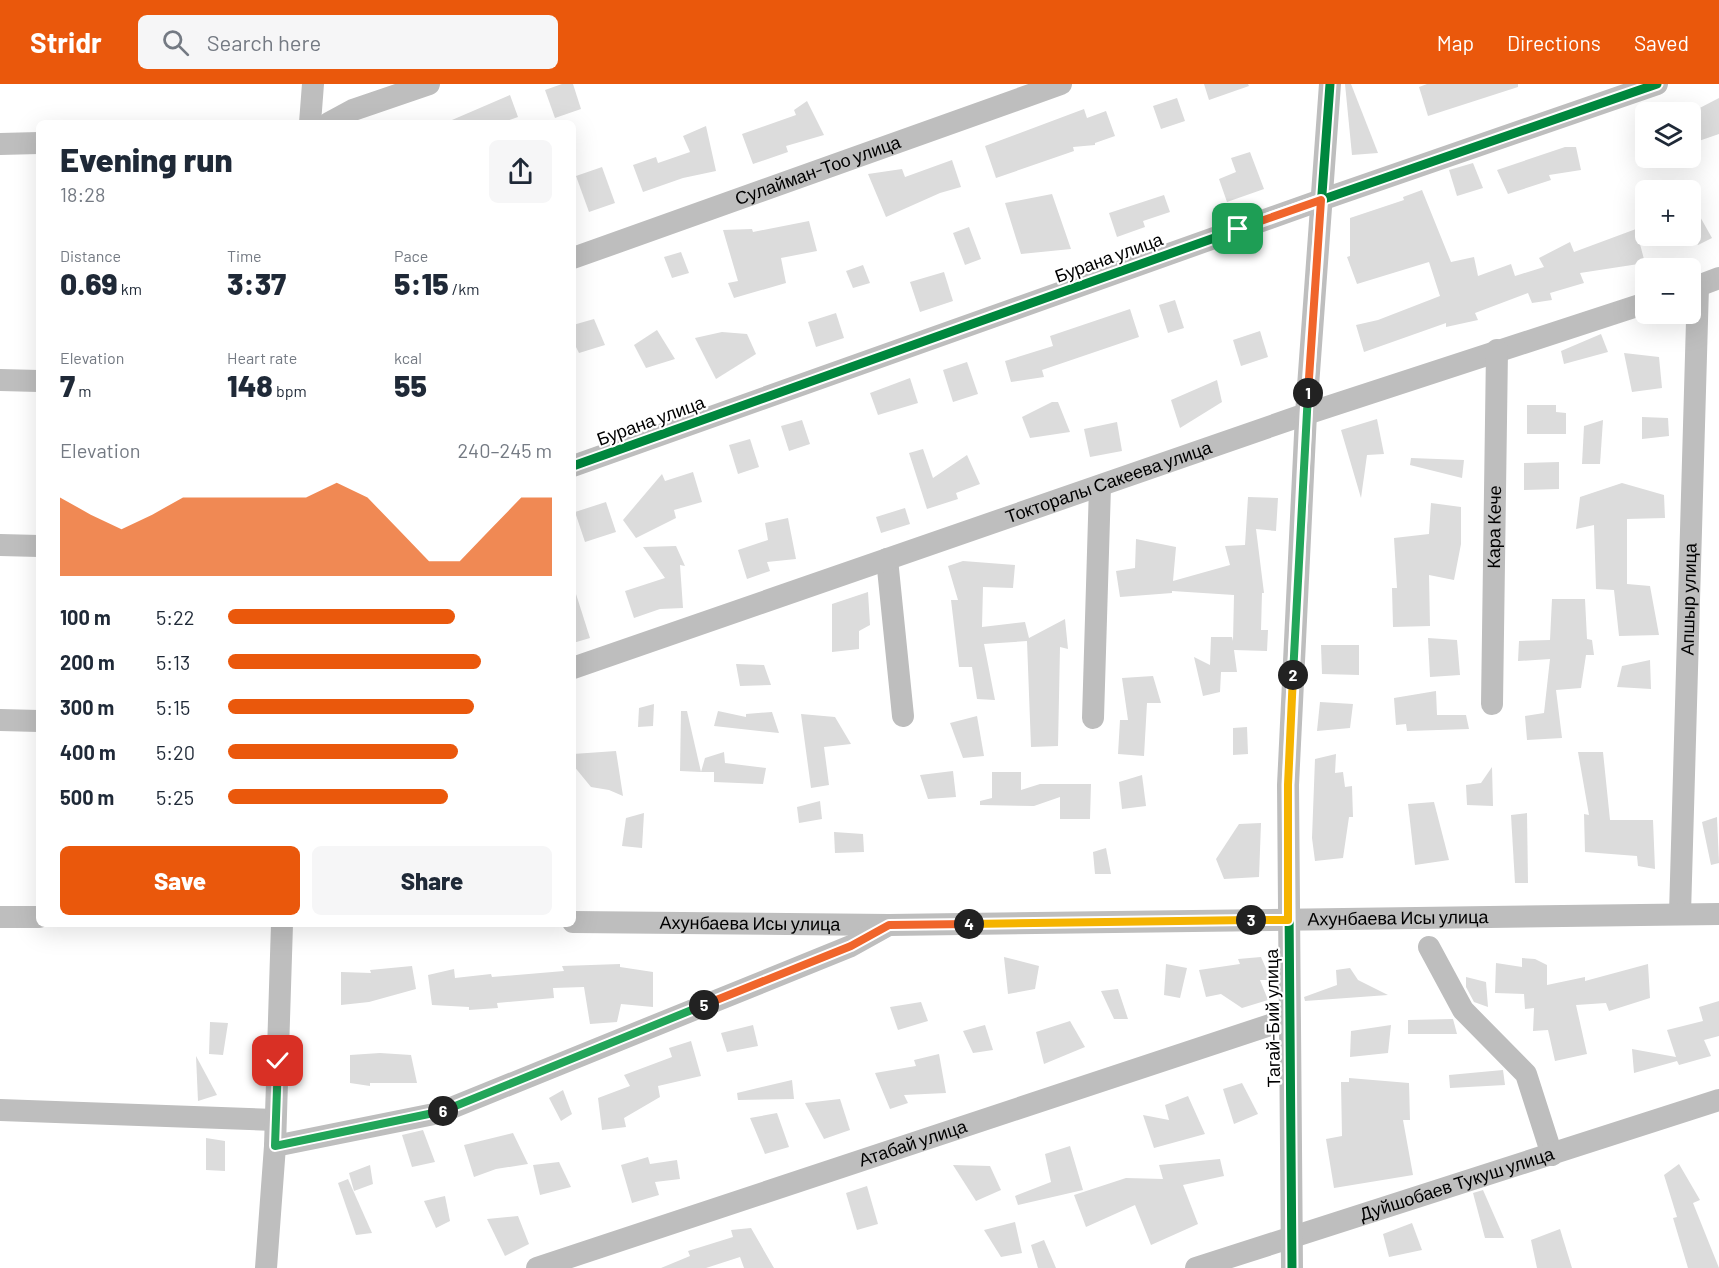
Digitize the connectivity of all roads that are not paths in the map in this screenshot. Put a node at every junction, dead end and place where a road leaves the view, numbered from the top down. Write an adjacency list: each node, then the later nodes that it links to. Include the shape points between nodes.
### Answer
1 (313, 84): 6 (street)
2 (429, 84): 7 (street)
3 (1061, 84): 11 (street, Сулайман-Тоо улица)
4 (1330, 84): 10 (street, Тагай-Бий улица)
5 (1657, 84): 10 (street, Бурана улица)
6 (310, 120)
7 (335, 120)
8 (36, 143): 9 (street)
9 (0, 144)
10 (1321, 200): 17 (street, Тагай-Бий улица); 18 (street, Бурана улица)
11 (576, 257)
12 (1703, 284): 29 (street, Апшыр улица)
13 (1635, 306): 14 (street, Токторалы Сакеева улица)
14 (1497, 350): 17 (street, Токторалы Сакеева улица); 24 (street, Кара Кече)
15 (0, 380): 16 (street)
16 (36, 381)
17 (1306, 414): 19 (street, Токторалы Сакеева улица); 33 (street, Тагай-Бий улица, via 1288,785)
18 (576, 465)
19 (1100, 486): 22 (street, Токторалы Сакеева улица); 26 (street)
20 (0, 545): 21 (street)
21 (36, 546)
22 (886, 559): 23 (street, Токторалы Сакеева улица); 25 (street)
23 (576, 667)
24 (1492, 704)
25 (903, 716)
26 (1093, 718)
27 (0, 720): 28 (street)
28 (36, 721)
29 (1680, 914): 30 (street, Ахунбаева Исы улица); 33 (street, Ахунбаева Исы улица)
30 (1719, 914)
31 (0, 917): 32 (street)
32 (36, 917)
33 (1288, 920): 35 (street, Ахунбаева Исы улица); 38 (street, Тагай-Бий улица)
34 (576, 922): 35 (street, Ахунбаева Исы улица)
35 (889, 925): 42 (street, via 851,946 438,1113)
36 (282, 927): 41 (street)
37 (1429, 947): 43 (street, via 1462,1010 1526,1074)
38 (1288, 1019): 44 (street, Тагай-Бий улица); 46 (street, Атабай улица)
39 (1719, 1100): 43 (street, Дуйшобаев Тукуш улица)
40 (0, 1110): 41 (street)
41 (276, 1120): 42 (street)
42 (275, 1146): 45 (street)
43 (1552, 1155): 44 (street, Дуйшобаев Тукуш улица)
44 (1293, 1235): 47 (street, Дуйшобаев Тукуш улица); 48 (street, Тагай-Бий улица)
45 (266, 1268)
46 (537, 1268)
47 (1196, 1268)
48 (1292, 1268)

